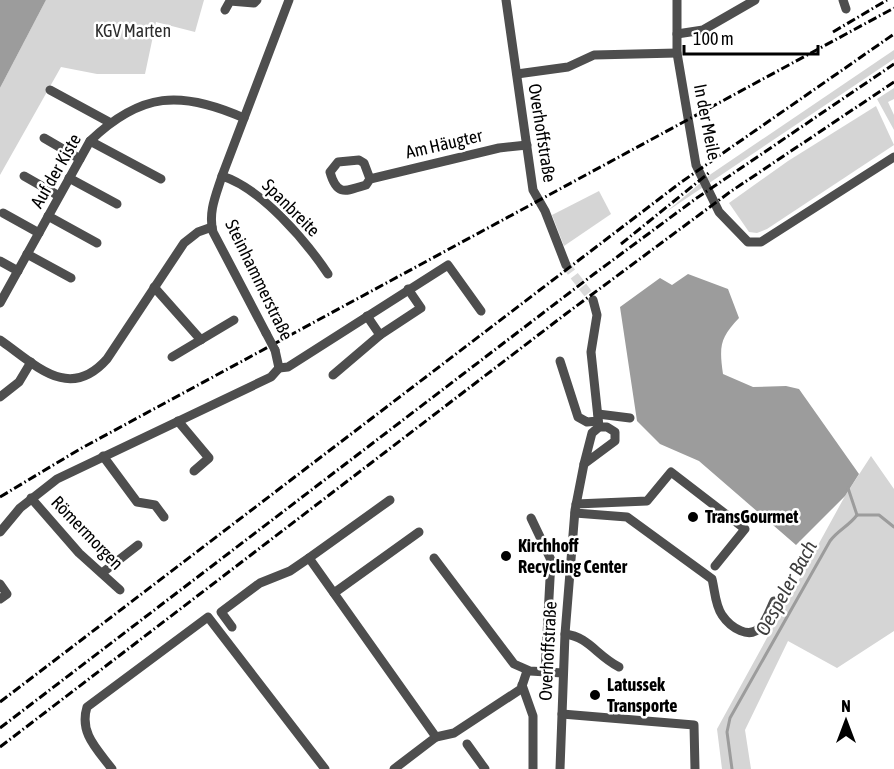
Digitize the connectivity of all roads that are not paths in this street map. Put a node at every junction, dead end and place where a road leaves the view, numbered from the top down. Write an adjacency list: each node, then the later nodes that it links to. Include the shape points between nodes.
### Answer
1 (289, 0): 11 (street, Steinhammerstraße)
2 (506, 0): 9 (street, Overhoffstraße)
3 (677, 0): 7 (street, In der Meile)
4 (754, 0): 7 (street, via 702,30)
5 (257, 4): 6 (street, via 230,1)
6 (225, 10)
7 (677, 34): 8 (street, In der Meile)
8 (677, 53): 9 (street, via 594,55 568,67); 16 (street, In der Meile, via 696,165 719,212 748,242 761,242)
9 (517, 74): 15 (street, Overhoffstraße)
10 (50, 90): 12 (street)
11 (244, 118): 12 (street, Auf der Kiste, via 189,99 162,100 143,104); 19 (street, Steinhammerstraße)
12 (109, 123): 14 (street, Auf der Kiste)
13 (44, 138): 17 (street)
14 (90, 141): 17 (street, Auf der Kiste); 21 (street)
15 (526, 144): 22 (street, Am Häugter); 32 (street, Overhoffstraße, via 533,190)
16 (894, 157)
17 (80, 159): 20 (street, Auf der Kiste)
18 (24, 176): 23 (street)
19 (222, 176): 27 (street, Steinhammerstraße, via 213,204); 34 (street, Spanbreite, via 248,187 318,258)
20 (69, 178): 23 (street, Auf der Kiste); 24 (street)
21 (161, 179)
22 (370, 179): 22 (street, Am Häugter, via 359,160 338,162 330,172 333,186 346,191 366,185)
23 (59, 196): 26 (street, Auf der Kiste)
24 (117, 204)
25 (3, 213): 28 (street)
26 (48, 216): 28 (street, Auf der Kiste); 29 (street)
27 (212, 227): 36 (street, via 184,243); 49 (street, Steinhammerstraße, bridge, via 275,350)
28 (39, 233): 30 (street, Auf der Kiste)
29 (97, 243)
30 (27, 254): 33 (street, Auf der Kiste); 35 (street)
31 (0, 261): 33 (street)
32 (566, 265)
33 (18, 271): 39 (street, Auf der Kiste)
34 (328, 274)
35 (71, 278)
36 (154, 287): 44 (street); 48 (street, via 96,371 69,381)
37 (408, 289): 40 (street, via 448,265); 41 (street); 43 (street, via 421,308)
38 (593, 300): 54 (street, via 597,315 591,352)
39 (0, 303)
40 (480, 311)
41 (367, 316): 43 (street); 49 (street, via 288,367)
42 (234, 320): 44 (street)
43 (380, 335): 50 (street)
44 (201, 340): 46 (street)
45 (1, 342): 48 (street)
46 (172, 357)
47 (560, 361): 54 (street, via 578,417)
48 (31, 362): 51 (street, via 19,382)
49 (279, 368): 53 (street, Steinhammerstraße, via 271,377)
50 (333, 375)
51 (0, 397)
52 (630, 418): 54 (street)
53 (178, 421): 55 (street, Steinhammerstraße); 57 (street, via 209,458)
54 (598, 421): 56 (street, Overhoffstraße); 56 (street, via 615,432 615,441)
55 (103, 456): 58 (street, Steinhammerstraße, via 57,479); 61 (street, via 136,502 155,505)
56 (584, 464): 60 (street, Overhoffstraße)
57 (194, 471)
58 (31, 498): 63 (street, Steinhammerstraße); 69 (street, Römermorgen, via 79,554)
59 (390, 500): 66 (street)
60 (576, 509): 68 (street, via 647,501 671,472 744,529); 74 (street, via 627,517 712,579 722,615 744,632 760,628); 76 (street, Overhoffstraße)
61 (164, 517)
62 (531, 518): 79 (street, via 551,560)
63 (0, 532)
64 (419, 532): 72 (street)
65 (138, 545): 69 (street)
66 (309, 558): 72 (street); 75 (street, via 260,583 221,612)
67 (434, 558): 78 (street, via 514,664)
68 (715, 566)
69 (102, 573): 71 (street, Römermorgen)
70 (0, 584): 73 (street, via 7,594)
71 (120, 590)
72 (334, 593): 83 (street)
73 (0, 599)
74 (774, 601)
75 (232, 627)
76 (565, 634): 77 (street, via 582,637 602,658); 80 (street, Overhoffstraße)
77 (619, 666)
78 (527, 671): 79 (street); 81 (street)
79 (545, 672): 80 (street)
80 (563, 673): 82 (street, Overhoffstraße)
81 (522, 686): 83 (street, via 454,733); 89 (street, via 533,716)
82 (562, 714): 90 (street, Overhoffstraße); 91 (street, via 694,725)
83 (436, 737): 87 (street)
84 (467, 744): 88 (street)
85 (112, 769): 86 (street, via 86,733 87,707 208,617)
86 (325, 769)
87 (394, 769)
88 (485, 769)
89 (533, 769)
90 (560, 769)
91 (696, 769)

